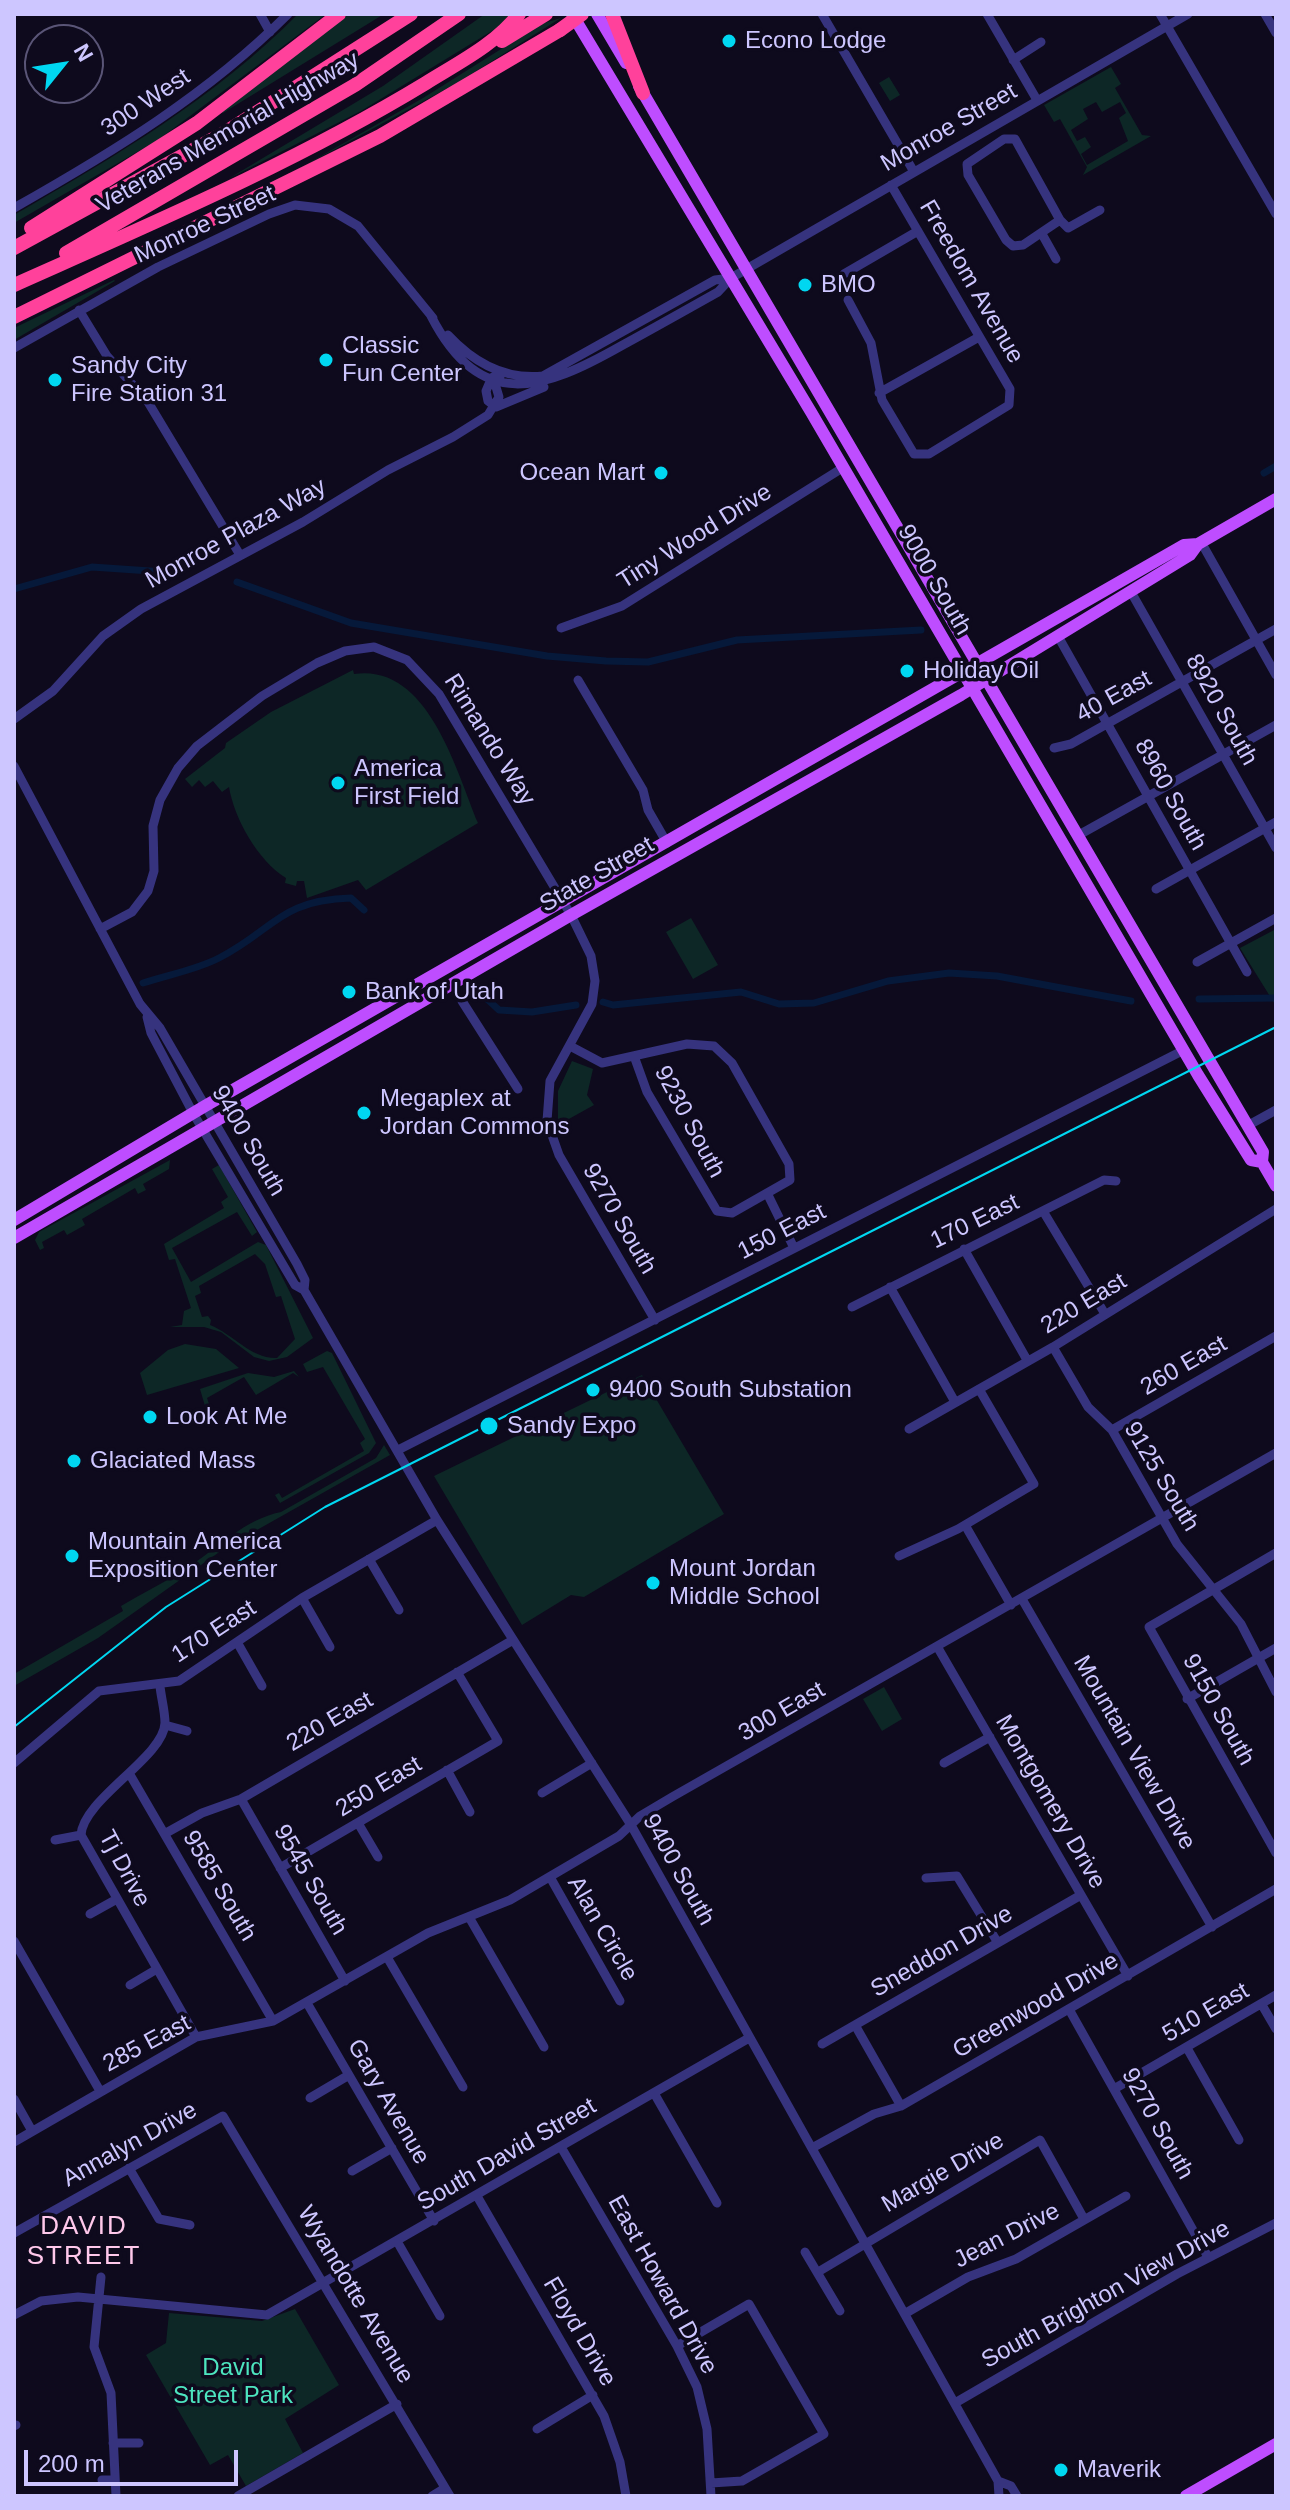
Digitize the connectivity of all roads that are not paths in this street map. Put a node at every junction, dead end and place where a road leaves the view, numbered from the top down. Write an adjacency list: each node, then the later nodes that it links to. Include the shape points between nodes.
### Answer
1 (260, 14): 18 (street)
2 (288, 14): 18 (street, 300 West)
3 (339, 14): 35 (highway, via 197,123)
4 (411, 14): 36 (highway, Veterans Memorial Highway, via 226,132)
5 (459, 14): 41 (highway, Veterans Memorial Highway, via 355,85)
6 (519, 14): 21 (highway)
7 (546, 14): 21 (highway)
8 (572, 14): 40 (main road, 9000 South)
9 (582, 14): 45 (highway, bridge, via 380,136)
10 (597, 14): 23 (main road, 9000 South)
11 (612, 14): 23 (highway)
12 (822, 14): 27 (street)
13 (987, 14): 22 (street)
14 (1160, 14): 17 (street)
15 (1188, 14): 17 (street, Monroe Street)
16 (1265, 14): 19 (street)
17 (1167, 26): 24 (street, Monroe Street); 31 (street)
18 (270, 32): 29 (street, 300 West, via 165,117)
19 (1276, 33)
20 (1041, 42): 22 (street)
21 (472, 55): 41 (highway, via 315,144)
22 (1013, 60): 24 (street)
23 (643, 93): 38 (main road, 9000 South)
24 (1037, 100): 25 (street, Monroe Street)
25 (976, 135): 26 (street); 27 (street, Monroe Street)
26 (986, 149): 32 (street, via 1015,139); 34 (street, via 966,170 1006,240 1023,245)
27 (914, 172): 28 (street, Monroe Street)
28 (891, 185): 33 (street, Freedom Avenue); 38 (street, Monroe Street)
29 (14, 208)
30 (1100, 210): 32 (street, via 1068,228)
31 (1276, 214)
32 (1060, 220): 34 (street)
33 (918, 231): 39 (street); 46 (street, Freedom Avenue)
34 (1042, 234): 37 (street)
35 (14, 239)
36 (14, 248)
37 (1056, 259)
38 (747, 269): 40 (street, Monroe Street); 62 (main road, 9000 South)
39 (844, 274)
40 (731, 278): 48 (street, Monroe Street, via 718,292); 49 (street, Monroe Street, via 715,280); 53 (main road, 9000 South)
41 (14, 284)
42 (848, 300): 51 (street, via 871,343)
43 (79, 310): 44 (street, Monroe Street, via 269,214 305,205 329,209 358,226); 47 (street, Monroe Street); 56 (street, via 107,356 148,402)
44 (431, 316): 49 (street, Monroe Street, via 454,342 487,366 514,376); 50 (street, Monroe Street, via 459,357)
45 (14, 317)
46 (979, 337): 51 (street); 51 (street, Freedom Avenue, via 1010,389 1012,400 1006,409 919,456 909,450)
47 (14, 348)
48 (576, 372): 50 (street, Monroe Street, via 528,385); 52 (street, Monroe Plaza Way)
49 (543, 376): 50 (street)
50 (495, 380): 52 (street)
51 (879, 393)
52 (496, 407): 56 (street, Monroe Plaza Way, via 453,437)
53 (844, 467): 58 (street, Tiny Wood Drive, via 622,606); 63 (main road, 9000 South)
54 (1275, 502): 55 (main road, State Street)
55 (1199, 543): 57 (main road, State Street, via 1190,555); 61 (street); 62 (main road, State Street, via 1184,545)
56 (240, 555): 69 (street, Monroe Plaza Way, via 110,630 67,679)
57 (1131, 592): 60 (main road, State Street); 67 (street, 8920 South)
58 (561, 628)
59 (1276, 629): 61 (street, 40 East)
60 (1059, 638): 66 (main road, State Street); 70 (street, 8960 South)
61 (1256, 640): 64 (street); 67 (street, 40 East)
62 (977, 665): 63 (main road, State Street); 66 (main road, 9000 South)
63 (962, 673): 68 (main road, 9000 South); 79 (main road, State Street)
64 (1276, 675)
65 (578, 680): 79 (street, via 643,790)
66 (985, 681): 68 (main road, State Street); 78 (main road, 9000 South)
67 (1182, 682): 70 (street, 40 East); 73 (street, 8920 South)
68 (972, 688): 82 (main road, 9000 South); 85 (main road, State Street)
69 (14, 719)
70 (1107, 723): 72 (street, 40 East); 75 (street, 8960 South)
71 (1276, 725): 73 (street)
72 (1054, 748)
73 (1223, 755): 75 (street); 77 (street, 8920 South)
74 (14, 766): 88 (street, 9400 South)
75 (1149, 796): 78 (street); 81 (street, 8960 South)
76 (1276, 822): 77 (street)
77 (1265, 828): 80 (street, 8920 South); 81 (street)
78 (1077, 836): 87 (main road, 9000 South)
79 (667, 843): 84 (main road, State Street)
80 (1276, 848)
81 (1189, 870): 83 (street); 89 (street, 8960 South)
82 (1081, 874): 87 (main road, via 1090,875); 95 (main road, 9000 South)
83 (1156, 889)
84 (564, 903): 85 (street, Rimando Way); 88 (street, Rimando Way, via 432,683 407,660 374,647 317,663 197,746 160,800 148,891 132,912); 98 (main road, State Street)
85 (571, 915): 94 (street, 9270 South, via 591,956 595,981 586,1019); 101 (main road, State Street)
86 (1276, 918): 89 (street)
87 (1130, 928): 93 (main road, 9000 South)
88 (100, 929): 98 (street, 9400 South, via 147,1017 160,1028)
89 (1230, 942): 90 (street); 91 (street, 8960 South)
90 (1197, 962)
91 (1247, 972)
92 (462, 1001): 97 (street)
93 (1179, 1009): 95 (main road); 100 (main road, 9000 South)
94 (570, 1046): 96 (street, via 602,1063); 115 (street, 9270 South, via 550,1081 549,1133)
95 (1184, 1050): 102 (main road, 9000 South, via 1251,1160); 110 (street, 150 East)
96 (634, 1056): 105 (street, 9230 South, via 647,1092 712,1206 727,1214); 105 (street, via 696,1043 721,1051 789,1164 787,1184)
97 (518, 1089)
98 (199, 1109): 101 (street, 9400 South); 108 (main road, State Street)
99 (1276, 1110): 100 (street)
100 (1247, 1126): 102 (main road, 9000 South, via 1263,1152)
101 (210, 1127): 109 (main road, State Street); 123 (street, 9400 South, via 295,1285 304,1290)
102 (1262, 1162): 104 (main road, 9000 South)
103 (1116, 1181): 107 (street, 170 East, via 1104,1180)
104 (1276, 1186)
105 (768, 1195): 110 (street)
106 (1276, 1209): 114 (street, 220 East)
107 (1043, 1211): 111 (street, 170 East); 114 (street)
108 (14, 1220)
109 (14, 1238)
110 (794, 1248): 115 (street, 150 East)
111 (964, 1249): 112 (street, 170 East); 118 (street)
112 (890, 1287): 113 (street, 170 East); 120 (street)
113 (852, 1307)
114 (1105, 1314): 117 (street, 220 East)
115 (655, 1320): 123 (street, 150 East)
116 (1276, 1336): 122 (street, 260 East)
117 (1053, 1347): 118 (street, 220 East); 122 (street, 9125 South, via 1088,1407)
118 (1027, 1360): 119 (street, 220 East)
119 (979, 1389): 120 (street, 220 East); 127 (street, via 1034,1484)
120 (955, 1402): 121 (street, 220 East)
121 (909, 1429)
122 (1112, 1430): 125 (street, 9125 South)
123 (398, 1450): 126 (street, 9400 South)
124 (1276, 1453): 125 (street, 300 East)
125 (1163, 1518): 131 (street, 9125 South, via 1186,1557); 133 (street, 300 East)
126 (437, 1520): 130 (street, 170 East); 136 (street, 9400 South)
127 (965, 1525): 129 (street); 134 (street)
128 (1276, 1553): 131 (street)
129 (899, 1556)
130 (369, 1559): 132 (street, 170 East); 135 (street)
131 (1214, 1588): 141 (street, 9125 South); 146 (street, 9150 South, via 1149,1627)
132 (302, 1598): 137 (street, 170 East); 138 (street)
133 (1022, 1599): 134 (street, 300 East); 173 (street, Mountain View Drive)
134 (1011, 1605): 139 (street, 300 East)
135 (399, 1610)
136 (513, 1640): 142 (street, 220 East); 151 (street, 9400 South)
137 (237, 1642): 143 (street, 170 East, via 179,1681); 144 (street)
138 (330, 1647)
139 (938, 1648): 149 (street, Montgomery Drive); 159 (street, 300 East)
140 (1276, 1648): 141 (street)
141 (1258, 1659): 145 (street, 9125 South); 146 (street)
142 (457, 1672): 153 (street, 250 East, via 498,1741); 156 (street, 220 East)
143 (160, 1686): 147 (street); 150 (street, 170 East, via 99,1691)
144 (262, 1686)
145 (1276, 1692)
146 (1187, 1699): 163 (street, 9150 South)
147 (165, 1725): 148 (street); 154 (street, Tj Drive)
148 (187, 1731)
149 (990, 1737): 152 (street); 169 (street, Montgomery Drive)
150 (14, 1763)
151 (592, 1763): 155 (street); 159 (street, 9400 South)
152 (944, 1763)
153 (447, 1770): 157 (street); 158 (street, 250 East)
154 (129, 1773): 160 (street, 9585 South); 161 (street, Tj Drive, via 88,1816)
155 (542, 1793)
156 (241, 1799): 160 (street, 220 East); 165 (street, 9545 South)
157 (470, 1812)
158 (358, 1823): 164 (street); 165 (street, 250 East)
159 (631, 1825): 166 (street, 300 East); 190 (street, 9400 South)
160 (166, 1833): 186 (street, 9585 South)
161 (81, 1835): 162 (street); 170 (street, Tj Drive)
162 (55, 1840)
163 (1276, 1853)
164 (378, 1857)
165 (280, 1868): 179 (street, 9545 South)
166 (550, 1877): 172 (street, 300 East); 182 (street, Alan Circle)
167 (926, 1878): 175 (street, via 957,1876)
168 (1276, 1889): 173 (street, Greenwood Drive)
169 (1081, 1895): 175 (street, Sneddon Drive); 178 (street, Montgomery Drive)
170 (117, 1899): 171 (street); 177 (street, Tj Drive)
171 (90, 1914)
172 (469, 1917): 176 (street, 300 East); 192 (street)
173 (1212, 1927): 178 (street, Greenwood Drive)
174 (14, 1941): 197 (street)
175 (998, 1943): 187 (street, Sneddon Drive)
176 (387, 1957): 179 (street, 300 East); 195 (street)
177 (157, 1969): 180 (street); 189 (street, Tj Drive)
178 (1128, 1976): 185 (street, Greenwood Drive)
179 (345, 1981): 183 (street, 300 East)
180 (130, 1985)
181 (1276, 1995): 184 (street, 510 East)
182 (620, 2001)
183 (307, 2003): 186 (street, 285 East); 194 (street, Gary Avenue)
184 (1262, 2005): 188 (street); 193 (street, 510 East)
185 (1070, 2011): 196 (street, 9270 South); 201 (street, Greenwood Drive)
186 (273, 2021): 189 (street, 285 East)
187 (855, 2025): 191 (street, Sneddon Drive); 201 (street)
188 (1276, 2029)
189 (196, 2037): 197 (street, 285 East)
190 (749, 2038): 198 (street, South David Street); 208 (street, 9400 South)
191 (822, 2044)
192 (544, 2047)
193 (1187, 2048): 196 (street, 510 East); 204 (street)
194 (349, 2075): 199 (street); 207 (street, Gary Avenue)
195 (463, 2087)
196 (1114, 2089): 222 (street, 9270 South)
197 (100, 2091): 203 (street, 285 East)
198 (654, 2093): 206 (street, South David Street); 213 (street)
199 (310, 2098)
200 (14, 2099): 203 (street)
201 (901, 2106): 208 (street, Greenwood Drive, via 874,2114)
202 (223, 2116): 209 (street, Annalyn Drive); 225 (street, Wyandotte Avenue)
203 (32, 2131): 205 (street, 285 East)
204 (1239, 2140)
205 (14, 2142)
206 (561, 2147): 211 (street, South David Street); 231 (street, East Howard Drive)
207 (392, 2148): 210 (street); 215 (street, Gary Avenue)
208 (812, 2148): 219 (street, 9400 South)
209 (129, 2168): 217 (street, via 159,2219); 218 (street, Annalyn Drive)
210 (352, 2171)
211 (477, 2196): 215 (street, South David Street); 232 (street, Floyd Drive)
212 (1126, 2196): 214 (street, Jean Drive)
213 (717, 2203)
214 (1084, 2219): 219 (street, Margie Drive, via 1040,2140); 228 (street, Jean Drive)
215 (434, 2221): 220 (street, South David Street)
216 (1276, 2223): 222 (street, South Brighton View Drive)
217 (190, 2225)
218 (14, 2233)
219 (865, 2241): 223 (street, Margie Drive); 228 (street, 9400 South)
220 (398, 2243): 225 (street, South David Street); 230 (street)
221 (805, 2252): 223 (street)
222 (1208, 2257): 233 (street, South Brighton View Drive)
223 (818, 2272): 227 (street)
224 (101, 2277): 226 (street)
225 (324, 2285): 226 (street, South David Street, via 267,2315); 234 (street, Wyandotte Avenue)
226 (98, 2300): 229 (street, South David Street, via 52,2299); 236 (street, via 94,2347 111,2393)
227 (840, 2311)
228 (906, 2313): 233 (street, 9400 South)
229 (14, 2315)
230 (440, 2316)
231 (677, 2346): 242 (street, East Howard Drive, via 703,2409); 242 (street, via 749,2304 824,2434 742,2481)
232 (593, 2395): 235 (street); 247 (street, Floyd Drive, via 613,2439)
233 (955, 2403): 241 (street, 9400 South)
234 (397, 2404): 243 (street, Wyandotte Avenue); 245 (street)
235 (537, 2429)
236 (113, 2443): 237 (street); 240 (street)
237 (139, 2443)
238 (1276, 2444): 251 (main road)
239 (102, 2480): 240 (street)
240 (114, 2480): 244 (street)
241 (998, 2481): 249 (street, 9400 South); 250 (street, 9400 South, via 1011,2486)
242 (711, 2483): 248 (street, East Howard Drive)
243 (448, 2492): 246 (street)
244 (116, 2496)
245 (238, 2496)
246 (432, 2496)
247 (626, 2496)
248 (711, 2496)
249 (999, 2496)
250 (1017, 2496)
251 (1186, 2496)

